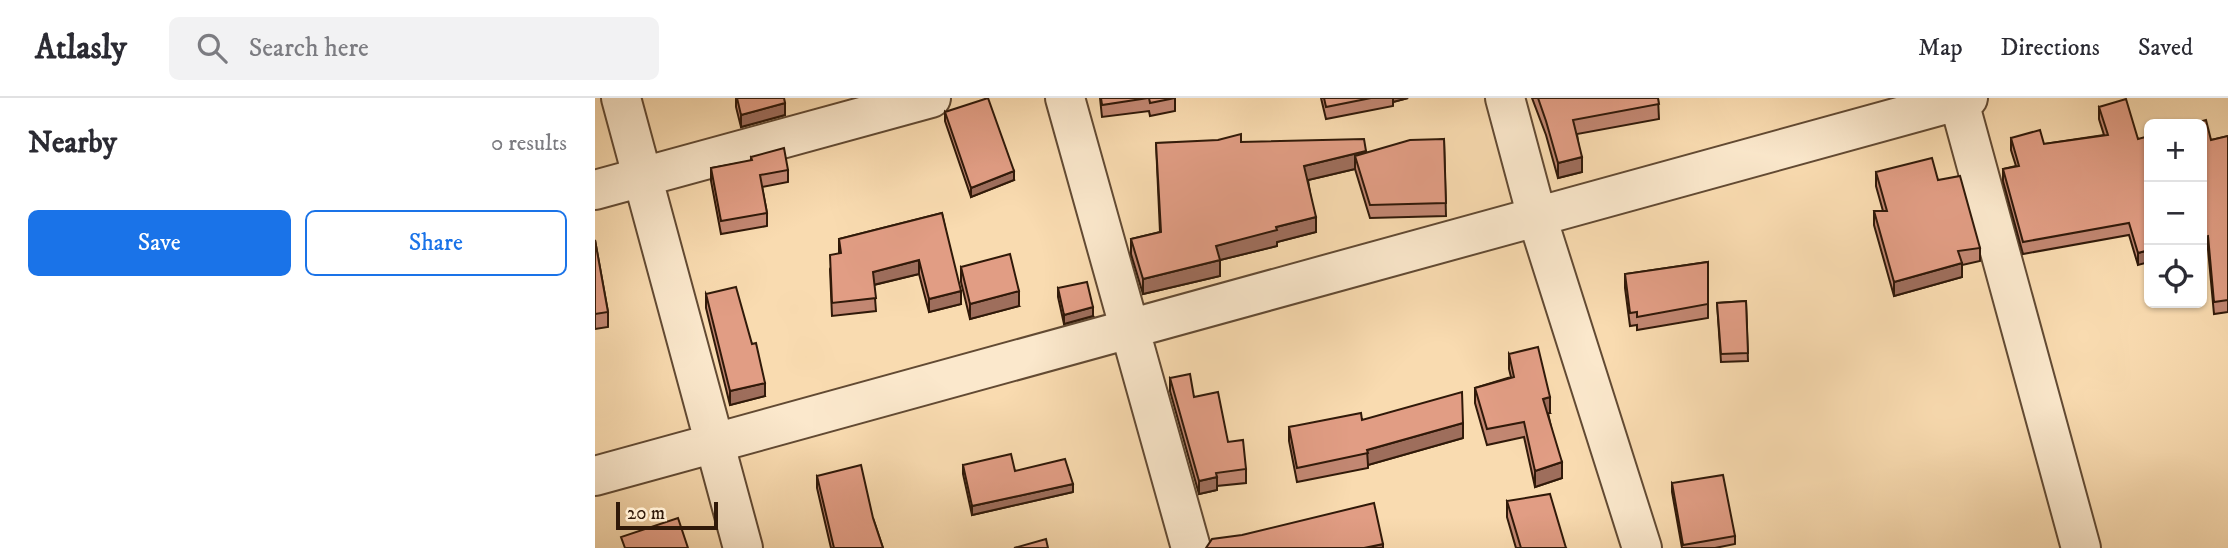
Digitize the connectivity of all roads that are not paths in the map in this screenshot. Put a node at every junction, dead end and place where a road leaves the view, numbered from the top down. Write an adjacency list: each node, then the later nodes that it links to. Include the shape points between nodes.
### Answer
1 (621, 98): 6 (street)
2 (931, 98): 6 (street)
3 (1065, 98): 9 (street)
4 (1505, 98): 8 (street)
5 (1962, 99): 8 (street); 15 (street)
6 (643, 178): 7 (street); 10 (street)
7 (595, 190)
8 (1537, 217): 9 (street); 14 (street)
9 (1130, 329): 10 (street); 13 (street)
10 (714, 443): 11 (street); 12 (street)
11 (595, 476)
12 (743, 548)
13 (1191, 548)
14 (1642, 548)
15 (2081, 548)

